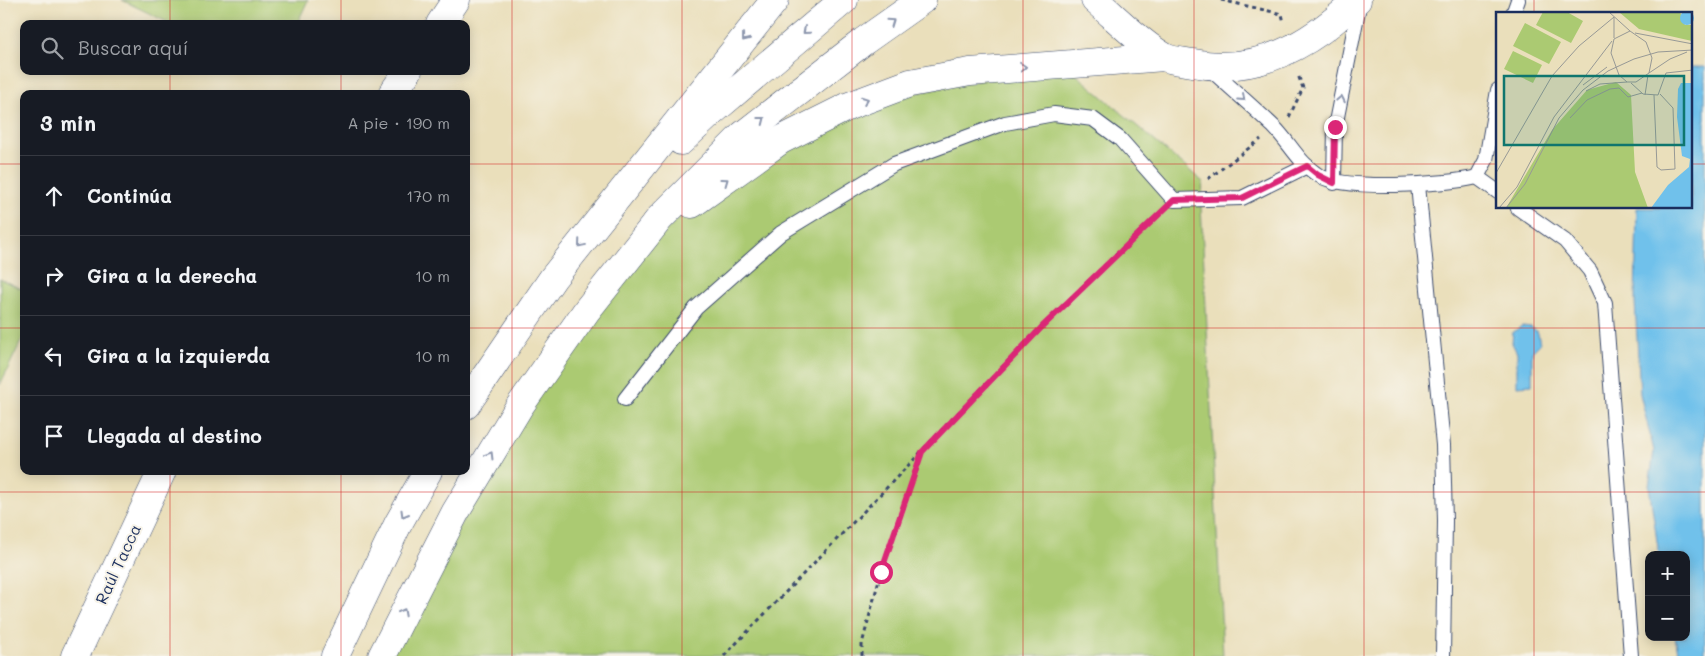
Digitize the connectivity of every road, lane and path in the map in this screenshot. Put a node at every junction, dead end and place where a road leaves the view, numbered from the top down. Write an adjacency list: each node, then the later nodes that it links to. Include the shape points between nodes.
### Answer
1 (456, 0): 10 (main road)
2 (775, 0): 24 (main road, one-way to 24)
3 (844, 0): 24 (main road, one-way to 24, via 713,111)
4 (922, 0): 26 (main road, one-way to 4, via 660,218 743,135)
5 (1095, 0): 12 (main road)
6 (1221, 0): 11 (path, via 1282,14)
7 (1359, 0): 11 (main road, via 1332,24); 20 (lane, one-way to 7, via 1335,127)
8 (1518, 0): 9 (lane)
9 (1514, 12)
10 (443, 20)
11 (1288, 51): 13 (main road, via 1251,64); 17 (path, via 1303,88 1289,118)
12 (1164, 57): 13 (main road); 26 (main road, one-way to 12, via 691,205 781,140 849,106 910,83 970,72)
13 (1206, 66): 17 (lane, one-way to 17)
14 (405, 75): 15 (main road)
15 (395, 90)
16 (1496, 102): 19 (lane, via 1486,160)
17 (1275, 128): 18 (lane); 23 (path)
18 (1307, 166): 20 (lane); 23 (lane, via 1242,198)
19 (1477, 177): 21 (lane); 22 (lane)
20 (1334, 183): 21 (lane)
21 (1418, 185): 37 (lane, via 1443,445)
22 (1496, 191)
23 (1174, 200): 28 (lane, via 1120,139 1093,118 1054,114 1005,123 894,164 781,234 696,308); 29 (path, via 1042,327)
24 (612, 207): 27 (main road, one-way to 27, via 554,278)
25 (1519, 209): 38 (lane, via 1565,241 1590,271 1605,303)
26 (587, 310): 34 (main road, one-way to 26, via 460,505 519,408)
27 (470, 399)
28 (624, 399)
29 (922, 452): 35 (path); 36 (path, via 881,572 862,644)
30 (160, 475): 32 (main road, Raúl Tacca)
31 (426, 475): 33 (main road, one-way to 33, via 398,524)
32 (75, 656)
33 (335, 656)
34 (382, 656)
35 (724, 656)
36 (862, 656)
37 (1444, 656)
38 (1631, 656)

